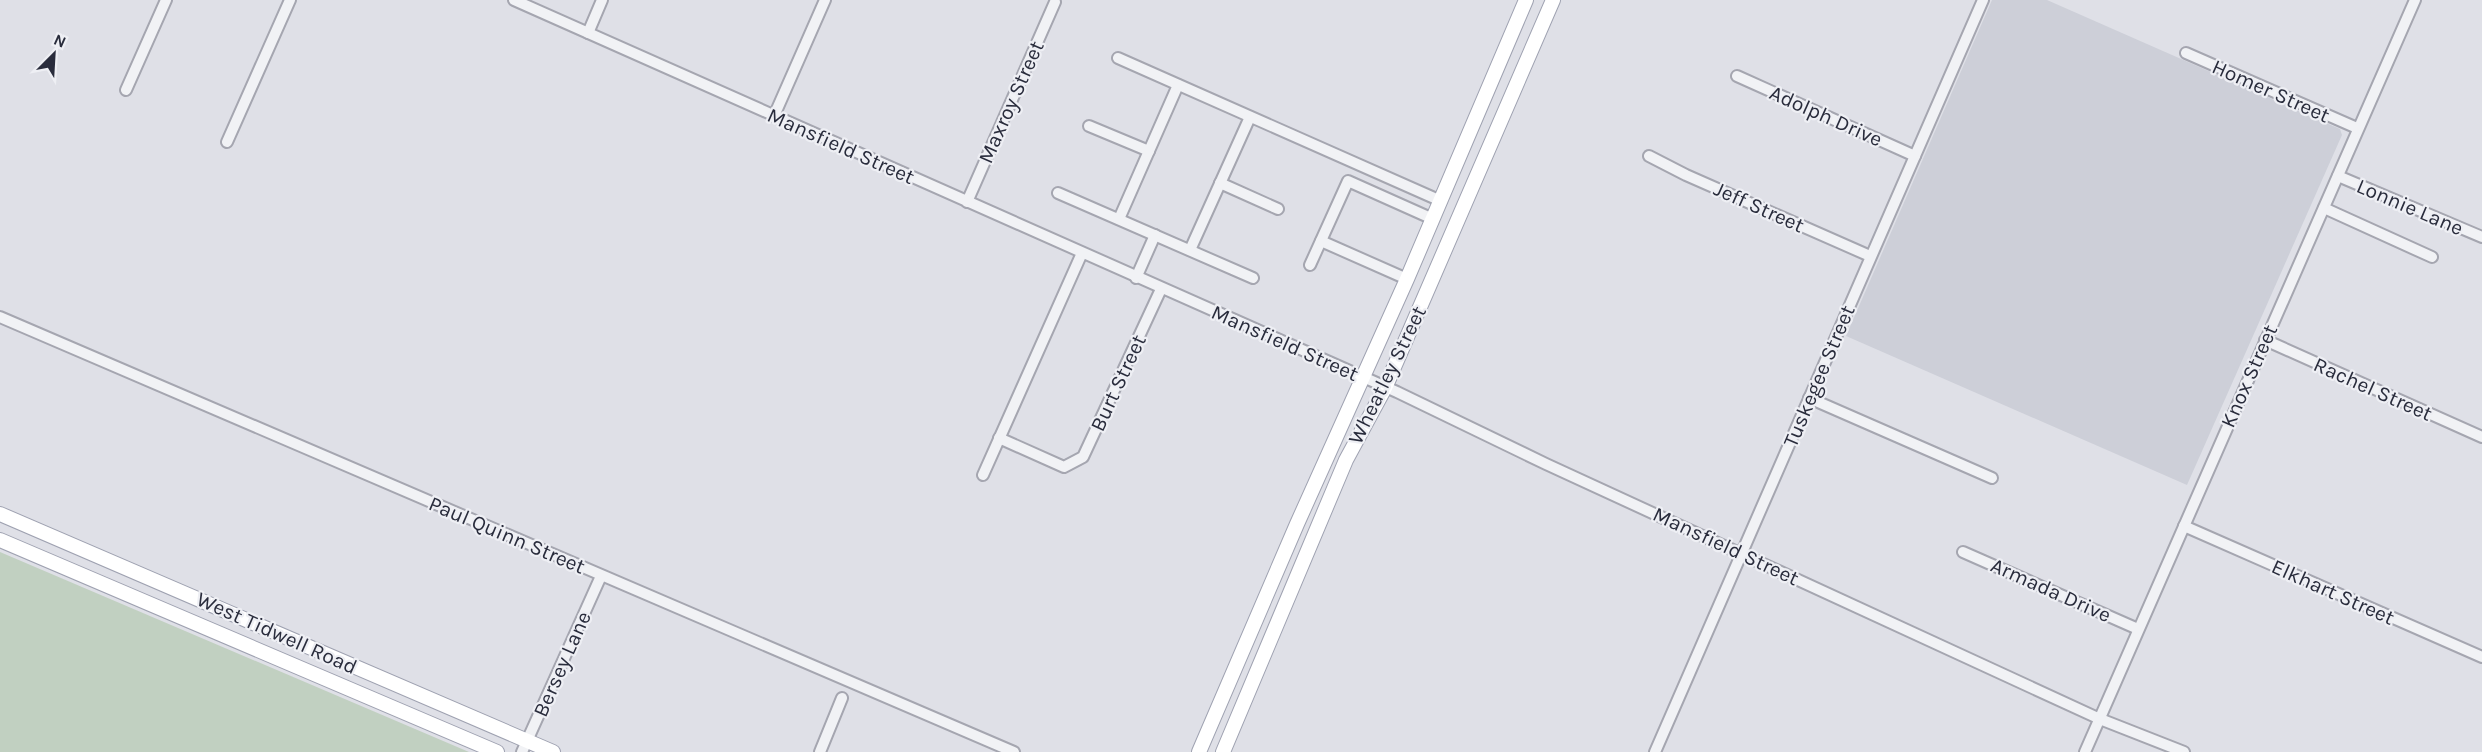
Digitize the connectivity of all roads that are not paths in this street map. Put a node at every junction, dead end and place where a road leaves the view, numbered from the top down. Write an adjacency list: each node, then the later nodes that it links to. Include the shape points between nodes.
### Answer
1 (166, 0): 18 (street)
2 (290, 0): 23 (street)
3 (514, 0): 11 (street, Mansfield Street)
4 (602, 0): 11 (street)
5 (825, 0): 19 (street)
6 (1526, 0): 14 (main road, Wheatley Street)
7 (1553, 0): 16 (main road, Wheatley Street)
8 (1983, 0): 26 (street, Tuskegee Street)
9 (2415, 0): 22 (street, Knox Street)
10 (1054, 2): 31 (street, Maxroy Street)
11 (588, 33): 19 (street, Mansfield Street)
12 (2186, 53): 22 (street, Homer Street)
13 (1118, 58): 17 (street)
14 (1496, 68): 16 (main road); 30 (main road, Wheatley Street)
15 (1737, 76): 26 (street, Adolph Drive)
16 (1521, 79): 36 (main road, Wheatley Street)
17 (1178, 85): 20 (street); 24 (street)
18 (126, 90)
19 (774, 116): 31 (street, Mansfield Street)
20 (1250, 117): 28 (street); 30 (street)
21 (1089, 126): 24 (street)
22 (2357, 128): 27 (street, Knox Street)
23 (227, 142)
24 (1149, 151): 34 (street)
25 (1649, 156): 42 (street, Jeff Street)
26 (1915, 156): 42 (street, Tuskegee Street)
27 (2338, 176): 32 (street, Knox Street); 38 (street, Lonnie Lane)
28 (1220, 183): 33 (street); 40 (street)
29 (1058, 193): 34 (street)
30 (1441, 201): 35 (main road, Wheatley Street)
31 (967, 202): 41 (street, Mansfield Street)
32 (2324, 208): 43 (street); 50 (street, Knox Street)
33 (1278, 209)
34 (1119, 219): 37 (street)
35 (1433, 219): 36 (main road); 39 (street, via 1348,181); 47 (main road, Wheatley Street)
36 (1455, 228): 52 (main road, Wheatley Street)
37 (1155, 235): 40 (street); 45 (street)
38 (2482, 237)
39 (1321, 241): 44 (street); 47 (street)
40 (1190, 250): 46 (street)
41 (1082, 254): 45 (street, Mansfield Street); 55 (street)
42 (1870, 256): 53 (street, Tuskegee Street)
43 (2432, 257)
44 (1310, 266)
45 (1136, 278): 48 (street, Mansfield Street)
46 (1253, 278)
47 (1407, 279): 51 (main road, Wheatley Street)
48 (1161, 289): 51 (street, Mansfield Street); 55 (street, Burt Street, via 1083,457 1064,467)
49 (0, 317): 66 (street, Paul Quinn Street)
50 (2265, 340): 54 (street, Rachel Street); 60 (street, Knox Street)
51 (1364, 378): 52 (street, Mansfield Street); 59 (main road, Wheatley Street)
52 (1385, 388): 61 (main road, Wheatley Street, via 1346,460); 64 (street, Mansfield Street)
53 (1809, 398): 57 (street); 64 (street, Tuskegee Street)
54 (2482, 437)
55 (999, 438): 56 (street)
56 (983, 475)
57 (1992, 478)
58 (0, 514): 65 (main road, West Tidwell Road)
59 (1297, 524): 61 (main road); 70 (main road, Wheatley Street)
60 (2184, 526): 68 (street, Knox Street); 69 (street, Elkhart Street)
61 (1317, 532): 71 (main road, Wheatley Street)
62 (0, 540): 67 (main road, West Tidwell Road)
63 (1963, 552): 68 (street, Armada Drive)
64 (1741, 553): 75 (street, Mansfield Street); 83 (street, Tuskegee Street)
65 (121, 565): 67 (main road); 72 (main road, West Tidwell Road)
66 (601, 576): 76 (street, Bersey Lane); 80 (street, Paul Quinn Street)
67 (107, 586): 74 (main road, West Tidwell Road)
68 (2138, 629): 75 (street, Knox Street)
69 (2482, 657)
70 (1233, 671): 71 (main road); 81 (main road, Wheatley Street)
71 (1254, 679): 82 (main road, Wheatley Street)
72 (391, 683): 74 (main road); 76 (main road, West Tidwell Road)
73 (842, 698): 79 (street)
74 (378, 702): 77 (main road, West Tidwell Road)
75 (2100, 719): 84 (street, Knox Street); 85 (street, Mansfield Street)
76 (525, 747): 78 (main road, West Tidwell Road)
77 (497, 752)
78 (553, 752)
79 (820, 752)
80 (1014, 752)
81 (1199, 752)
82 (1224, 752)
83 (1655, 752)
84 (2085, 752)
85 (2184, 752)

